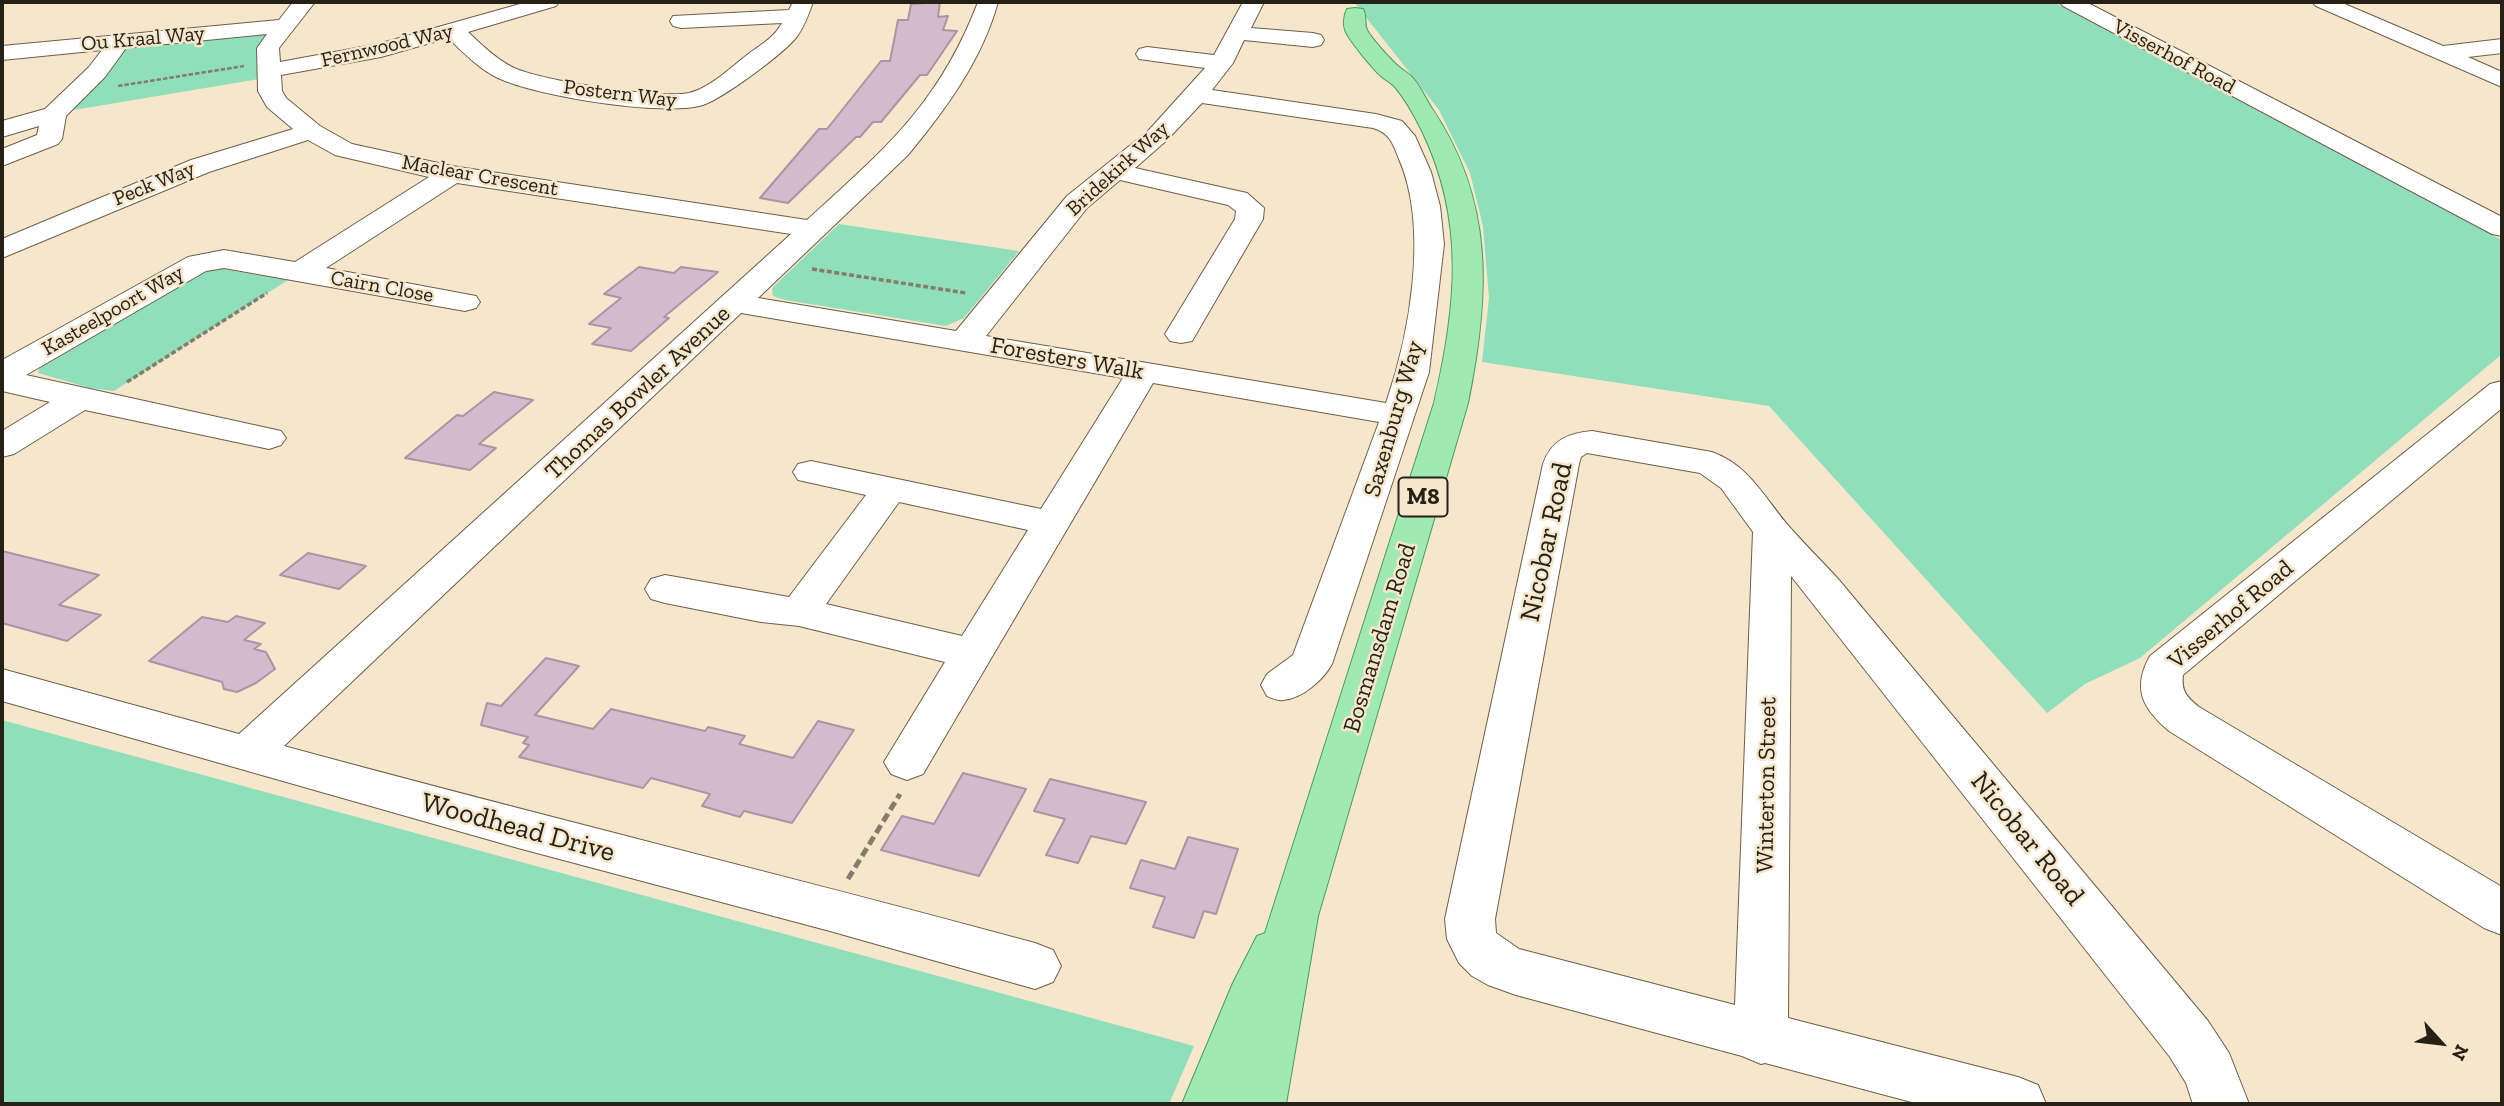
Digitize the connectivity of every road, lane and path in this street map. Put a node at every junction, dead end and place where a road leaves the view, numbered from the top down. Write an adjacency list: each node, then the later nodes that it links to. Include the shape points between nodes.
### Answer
1 (304, 2): 13 (street)
2 (482, 2): 11 (street, Fernwood Way)
3 (549, 2): 11 (street, Fernwood Way)
4 (988, 2): 33 (street, Thomas Bowler Avenue, via 967,58 928,116 899,150)
5 (1253, 2): 15 (street, Bridekirk Way)
6 (2070, 2): 32 (street, Visserhof Road)
7 (2323, 2): 20 (street)
8 (2346, 2): 20 (street)
9 (1350, 8): 61 (main road, Bosmansdam Road / M8, via 1356,30 1402,80 1444,150 1462,209 1469,300 1451,403)
10 (800, 9): 12 (street); 14 (street, Postern Way, via 780,41 702,96 683,102 517,79 494,68)
11 (506, 16): 14 (street, Fernwood Way)
12 (681, 21)
13 (284, 26): 17 (street, Ou Kraal Way); 22 (street, via 268,48)
14 (454, 31): 22 (street, Fernwood Way, via 351,57)
15 (1237, 33): 16 (street); 21 (street, Bridekirk Way)
16 (1313, 40)
17 (120, 41): 18 (street, Ou Kraal Way); 24 (street)
18 (2, 52)
19 (1147, 54): 21 (street)
20 (2480, 57): 23 (street)
21 (1221, 63): 25 (street, Bridekirk Way)
22 (268, 67): 24 (path); 28 (street, Maclear Crescent, via 276,102)
23 (2502, 80)
24 (75, 93): 26 (street)
25 (1196, 95): 30 (street, Bridekirk Way, via 1157,136); 45 (street, Saxenburg Way, via 1376,121 1393,126 1402,136 1418,172 1430,244 1413,372)
26 (54, 114): 27 (street); 29 (street, via 49,139)
27 (2, 129)
28 (311, 131): 31 (street, Maclear Crescent, via 344,150); 34 (street, Peck Way, via 200,166)
29 (2, 158)
30 (1114, 171): 37 (street, Bridekirk Way, via 1077,202); 40 (street, via 1237,199 1250,208 1249,219)
31 (452, 174): 33 (street, Maclear Crescent); 36 (street)
32 (2502, 228)
33 (813, 229): 35 (street, Thomas Bowler Avenue)
34 (2, 249)
35 (777, 263): 37 (path); 39 (street, Thomas Bowler Avenue)
36 (300, 272): 38 (street, Cairn Close); 44 (path); 44 (street, Kasteelpoort Way, via 224,259 198,263 9,374 16,385)
37 (999, 299): 41 (street, Bridekirk Way)
38 (465, 302)
39 (735, 303): 41 (street, Foresters Walk); 57 (street, Thomas Bowler Avenue)
40 (1181, 334)
41 (964, 342): 42 (street, Foresters Walk)
42 (1143, 372): 45 (street, Foresters Walk); 50 (street)
43 (2502, 391): 60 (street, Visserhof Road, via 2165,667 2160,679 2161,695 2184,719)
44 (89, 399): 46 (street); 47 (street)
45 (1399, 415): 56 (street, Saxenburg Way, via 1311,664)
46 (269, 438)
47 (2, 446)
48 (811, 472): 49 (street)
49 (891, 488): 50 (street); 53 (street)
50 (1051, 523): 54 (street)
51 (1772, 531): 63 (street, Winterton Street); 63 (street, Nicobar Road, via 1732,476 1712,463 1592,442 1567,450 1470,926 1482,956 1505,969); 67 (street, Nicobar Road, via 1825,590 2189,1039 2210,1071)
52 (664, 589): 53 (street)
53 (799, 611): 54 (street)
54 (972, 654): 58 (street)
55 (2, 685): 57 (street, Woodhead Drive)
56 (1282, 685)
57 (247, 754): 62 (street, Woodhead Drive)
58 (907, 762): 59 (path, via 902,789)
59 (842, 890)
60 (2502, 913)
61 (1293, 916): 64 (main road, Bosmansdam Road / M8, via 1259,983); 65 (main road, Bosmansdam Road / M8)
62 (1035, 966)
63 (1761, 1039): 66 (street, Nicobar Road)
64 (1210, 1104)
65 (1258, 1104)
66 (2018, 1104)
67 (2221, 1104)

